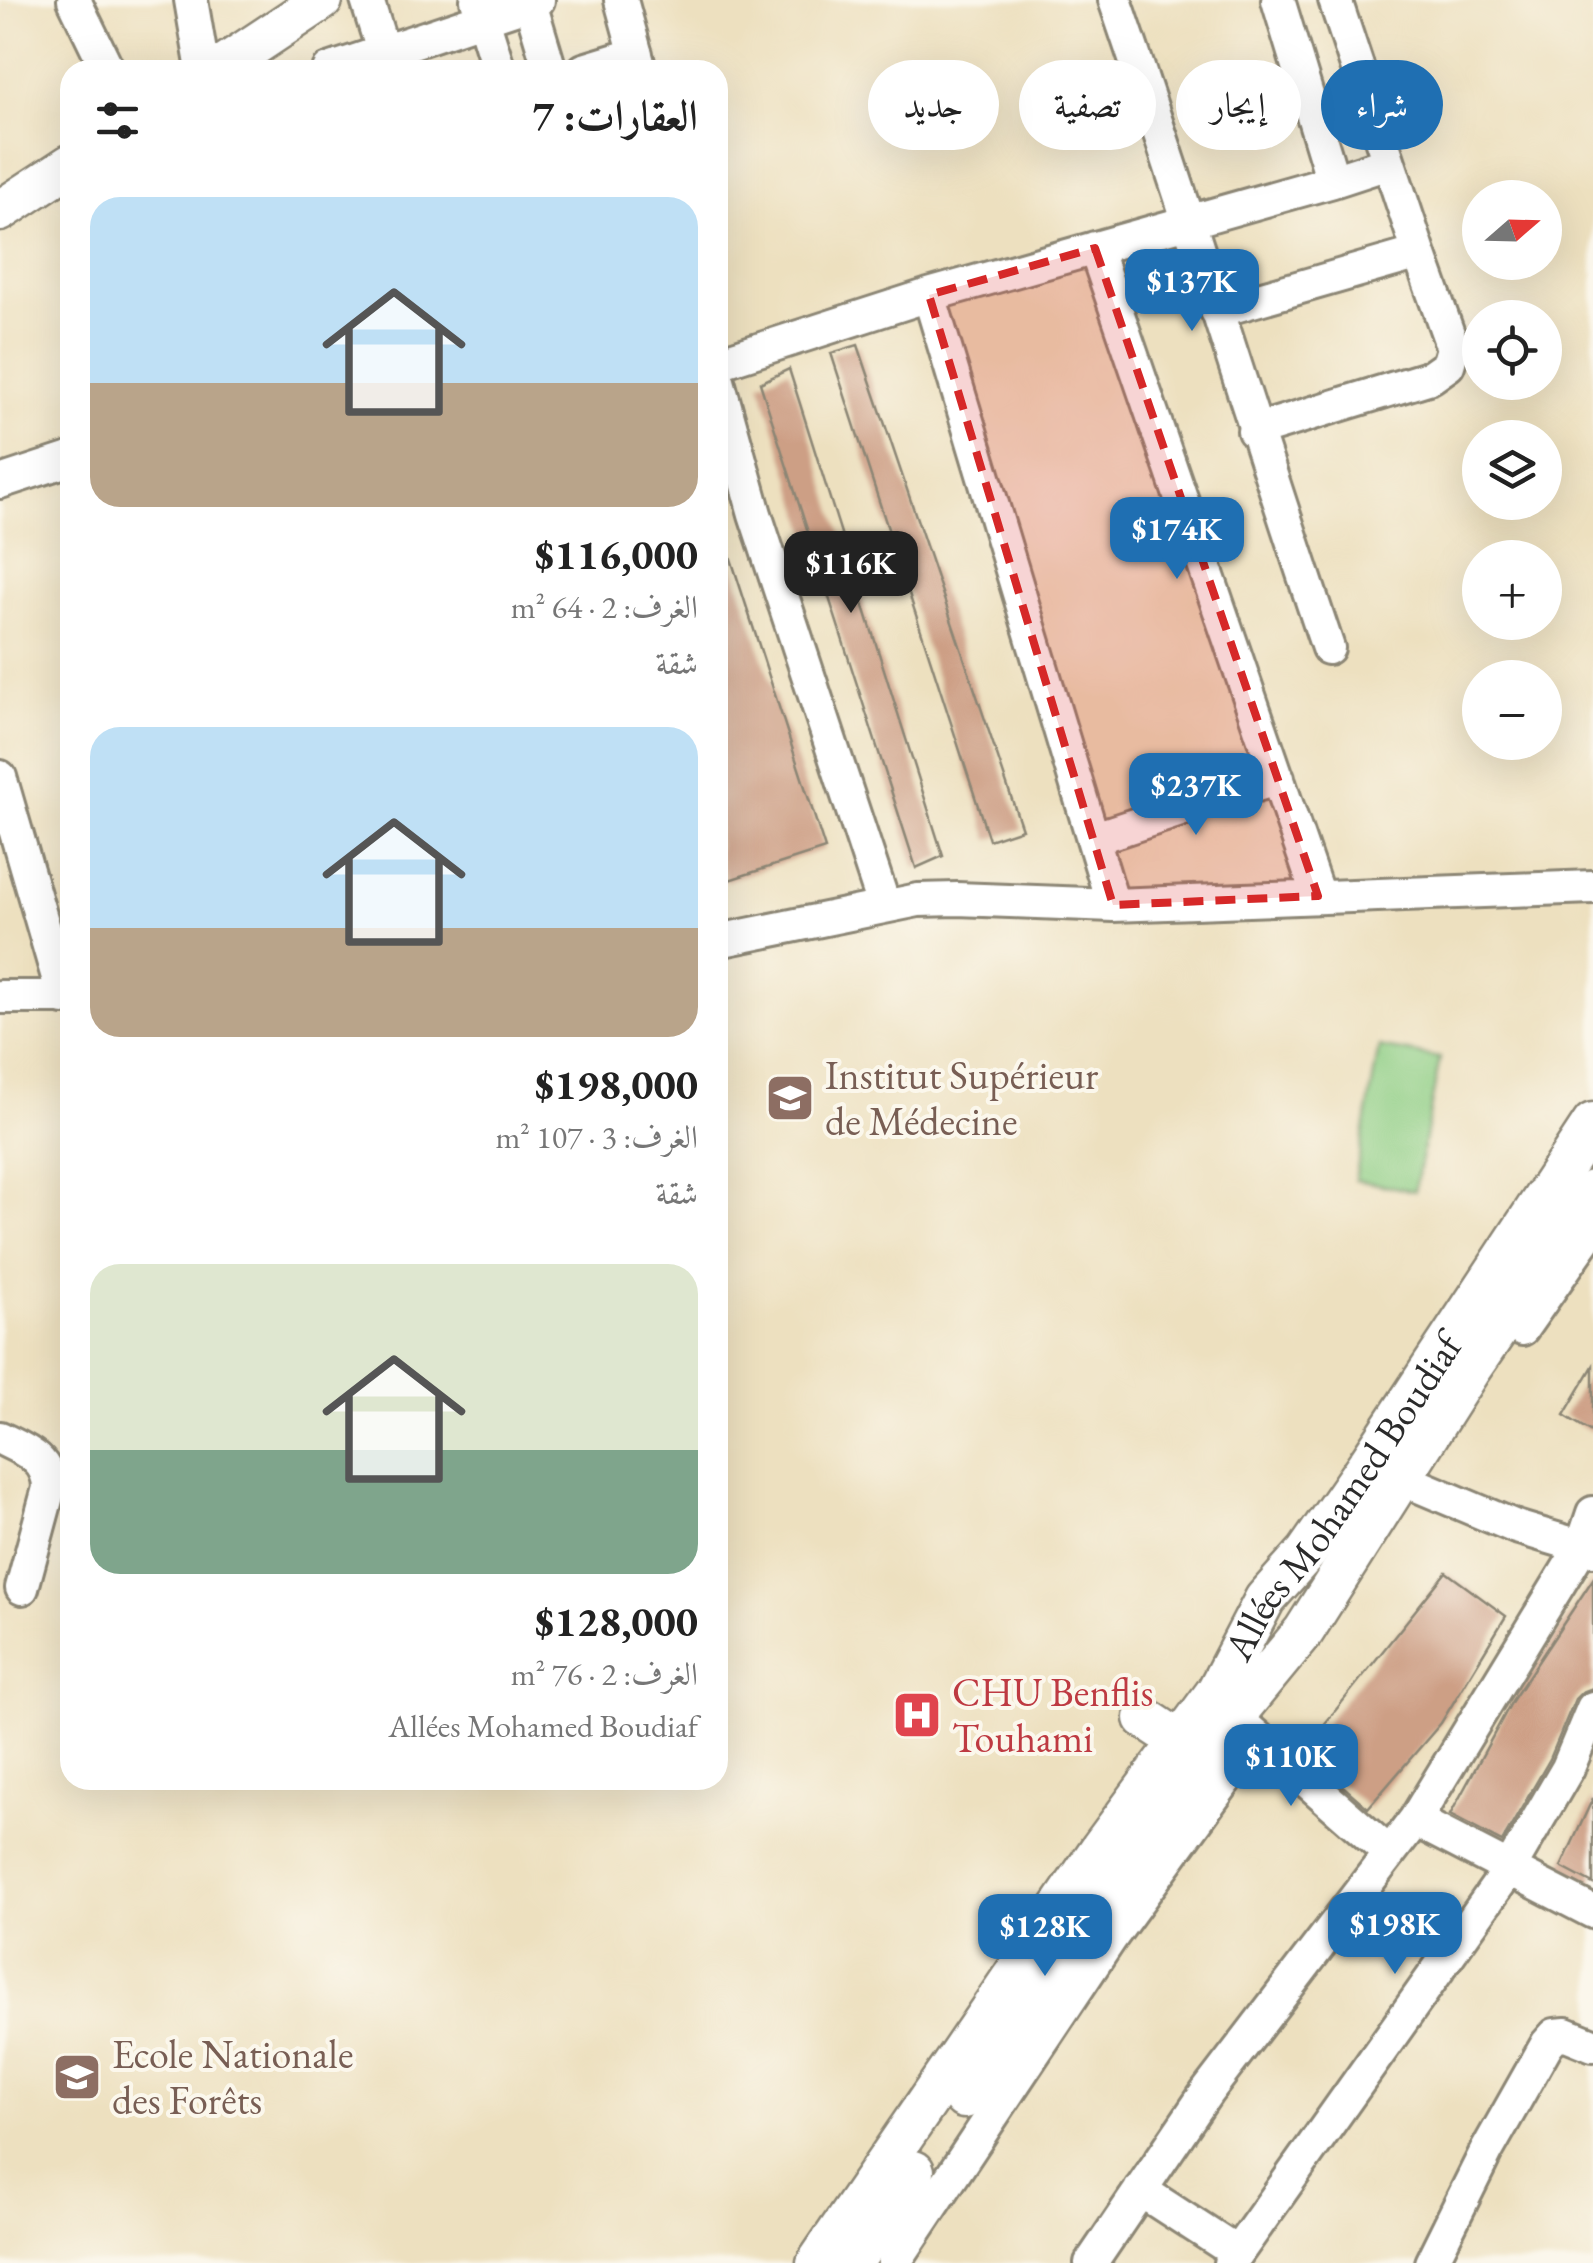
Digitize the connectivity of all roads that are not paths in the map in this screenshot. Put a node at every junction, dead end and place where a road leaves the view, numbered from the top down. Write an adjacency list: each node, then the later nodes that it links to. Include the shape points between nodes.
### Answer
1 (74, 0): 11 (street)
2 (191, 0): 12 (street)
3 (322, 0): 13 (main road)
4 (367, 0): 14 (street)
5 (621, 0): 17 (street)
6 (1115, 0): 22 (street)
7 (1278, 0): 20 (street)
8 (1335, 0): 18 (street)
9 (534, 2): 10 (street); 16 (street)
10 (480, 9): 14 (street); 15 (street)
11 (103, 60)
12 (201, 60)
13 (232, 60)
14 (386, 60)
15 (496, 60)
16 (548, 60)
17 (637, 60)
18 (1388, 163): 20 (street); 24 (street)
19 (60, 171): 21 (main road)
20 (1333, 180): 22 (street)
21 (0, 210)
22 (1190, 220): 23 (street); 26 (street)
23 (1095, 248): 25 (street); 34 (street)
24 (1420, 253): 26 (street); 29 (street, via 1453,348 1442,372)
25 (929, 295): 27 (street); 35 (street)
26 (1218, 312): 29 (street)
27 (728, 360)
28 (728, 417): 38 (street)
29 (1254, 431): 32 (street)
30 (60, 462): 31 (street)
31 (0, 482)
32 (1328, 648)
33 (0, 777): 41 (street)
34 (1278, 778): 35 (street); 37 (street)
35 (1094, 838): 39 (street)
36 (1593, 887): 37 (street)
37 (1318, 896): 39 (street)
38 (884, 905): 39 (street, via 957,899); 40 (street)
39 (1113, 905)
40 (728, 939)
41 (60, 975)
42 (0, 998): 43 (street)
43 (60, 998)
44 (1593, 1123): 52 (main road, Allées Mohamed Boudiaf, via 1368,1464 1307,1552)
45 (1593, 1190): 47 (main road, Allées Mohamed Boudiaf)
46 (1593, 1228): 47 (street, via 1508,1348)
47 (1469, 1372): 49 (main road, Allées Mohamed Boudiaf)
48 (0, 1438): 53 (street, via 42,1462 49,1474)
49 (1400, 1478): 51 (street, via 1479,1514); 54 (main road, Allées Mohamed Boudiaf)
50 (1593, 1512): 51 (street)
51 (1588, 1548): 62 (street)
52 (1276, 1584): 54 (main road); 55 (main road, Allées Mohamed Boudiaf)
53 (22, 1588)
54 (1318, 1608): 56 (main road, Allées Mohamed Boudiaf)
55 (1252, 1624): 56 (main road); 60 (main road, Allées Mohamed Boudiaf, via 1227,1676)
56 (1286, 1652): 59 (main road, Allées Mohamed Boudiaf)
57 (1593, 1708): 61 (street)
58 (1145, 1718): 60 (main road)
59 (1245, 1727): 63 (street); 70 (main road, Allées Mohamed Boudiaf, via 954,2111); 71 (street)
60 (1180, 1741): 69 (main road, Allées Mohamed Boudiaf)
61 (1581, 1772): 64 (street)
62 (1414, 1820): 63 (street); 64 (street)
63 (1389, 1853): 67 (street)
64 (1508, 1871): 65 (street); 68 (street)
65 (1593, 1912)
66 (1593, 2045): 73 (street, via 1566,2034 1546,2044)
67 (1140, 2190): 68 (street); 72 (street)
68 (1234, 2258)
69 (817, 2263)
70 (852, 2263)
71 (894, 2263)
72 (1091, 2263)
73 (1431, 2263)

